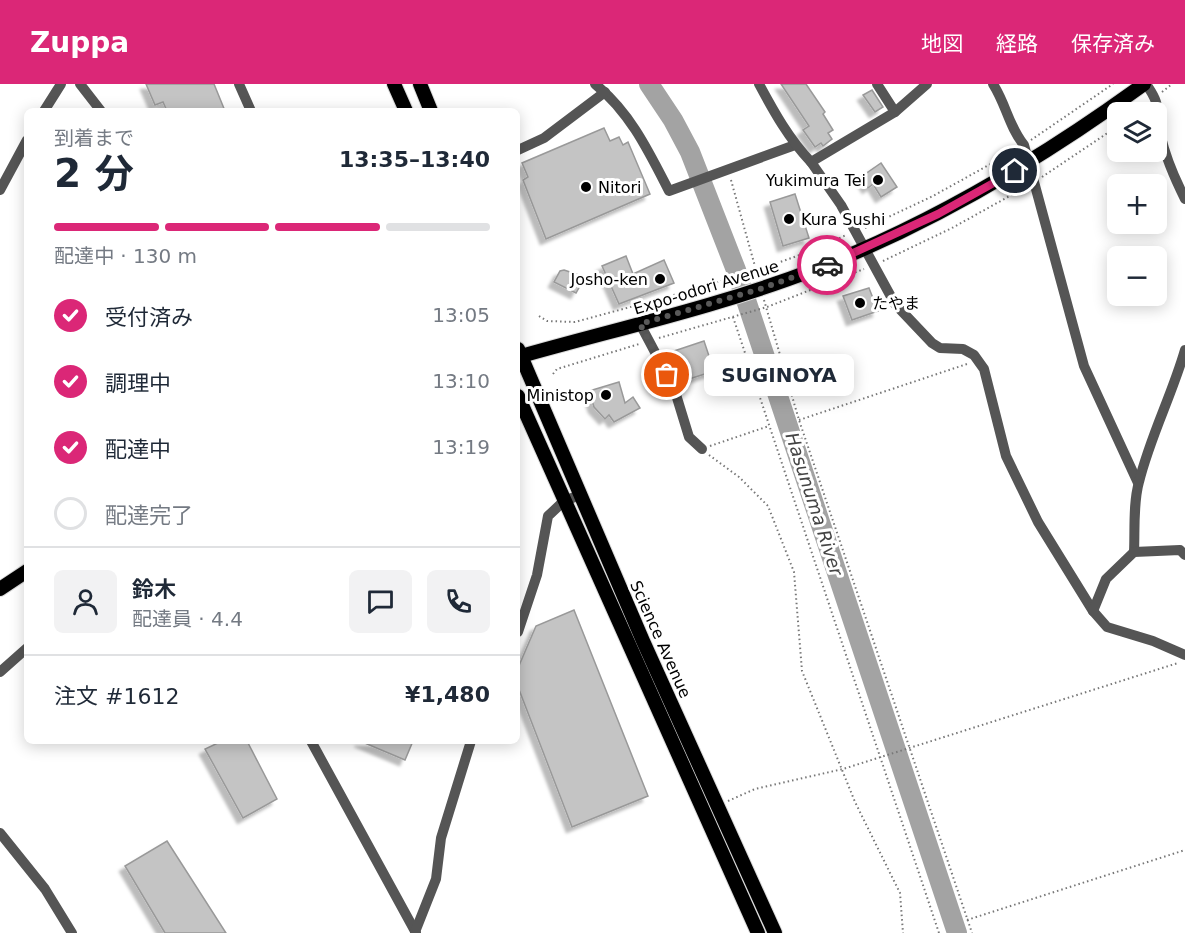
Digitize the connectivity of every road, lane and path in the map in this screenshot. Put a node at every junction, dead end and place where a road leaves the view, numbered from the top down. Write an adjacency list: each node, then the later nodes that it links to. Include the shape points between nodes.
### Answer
1 (61, 84): 14 (street)
2 (80, 84): 15 (street)
3 (239, 84): 16 (street)
4 (394, 84): 17 (main road)
5 (420, 84): 18 (main road)
6 (595, 84): 13 (street)
7 (759, 84): 21 (street)
8 (877, 84): 19 (street)
9 (927, 84): 19 (street)
10 (993, 84): 22 (street)
11 (1113, 84): 22 (path)
12 (1145, 84): 26 (main road, Expo-odori Avenue); 30 (street, via 1158,101 1160,134)
13 (605, 92): 21 (street, via 642,136 669,190); 24 (street, via 544,138)
14 (46, 108)
15 (99, 108)
16 (250, 108)
17 (405, 108)
18 (430, 108)
19 (895, 112): 25 (street)
20 (1107, 133): 28 (path)
21 (795, 145): 25 (street)
22 (1024, 145): 26 (street); 31 (path, via 933,196 870,227)
23 (24, 146): 29 (street)
24 (520, 149)
25 (811, 162): 31 (street)
26 (1029, 163): 28 (street); 32 (main road, Expo-odori Avenue)
27 (730, 176): 34 (path)
28 (1033, 183): 33 (path, via 952,228); 47 (street, via 1084,366)
29 (0, 190)
30 (1185, 199)
31 (855, 230): 32 (street); 34 (path, via 814,250)
32 (865, 249): 33 (street); 35 (main road, Expo-odori Avenue)
33 (873, 265): 36 (path); 42 (street, via 895,304 923,336 940,348 963,349)
34 (756, 270): 37 (path, via 575,322 548,321)
35 (758, 290): 36 (path); 38 (main road, Expo-odori Avenue)
36 (766, 307): 44 (path); 45 (path, via 734,316)
37 (539, 316)
38 (640, 324): 40 (main road, Expo-odori Avenue); 46 (street, via 674,388 689,437)
39 (1185, 350): 47 (street)
40 (520, 354)
41 (520, 359): 48 (main road, Science Avenue)
42 (979, 361): 44 (path); 54 (street, via 1006,456 1038,522)
43 (520, 401): 49 (main road, Science Avenue)
44 (799, 420): 62 (path)
45 (770, 426): 46 (path); 63 (path)
46 (702, 449): 64 (path, via 768,506 794,572 802,671)
47 (1138, 483): 50 (street)
48 (580, 495): 49 (street); 65 (main road, Science Avenue)
49 (564, 501): 55 (street, via 548,516 537,575); 71 (main road, Science Avenue)
50 (1134, 552): 51 (street, via 1180,550); 54 (street, via 1106,579)
51 (1185, 555)
52 (24, 574): 53 (main road)
53 (0, 590)
54 (1093, 611): 57 (street, via 1107,627)
55 (520, 626)
56 (24, 651): 59 (street)
57 (1185, 656)
58 (1185, 661): 62 (path)
59 (0, 672)
60 (313, 744): 70 (street)
61 (470, 744): 70 (street, via 441,838 436,879)
62 (908, 749): 63 (path); 68 (path)
63 (881, 756): 64 (path); 74 (path)
64 (843, 769): 65 (path, via 755,789); 73 (path, via 900,893)
65 (717, 806): 72 (main road, Science Avenue)
66 (0, 833): 69 (street, via 45,889)
67 (1185, 850): 68 (path)
68 (967, 920): 75 (path)
69 (72, 933)
70 (416, 933)
71 (758, 933)
72 (775, 933)
73 (903, 933)
74 (939, 933)
75 (972, 933)

